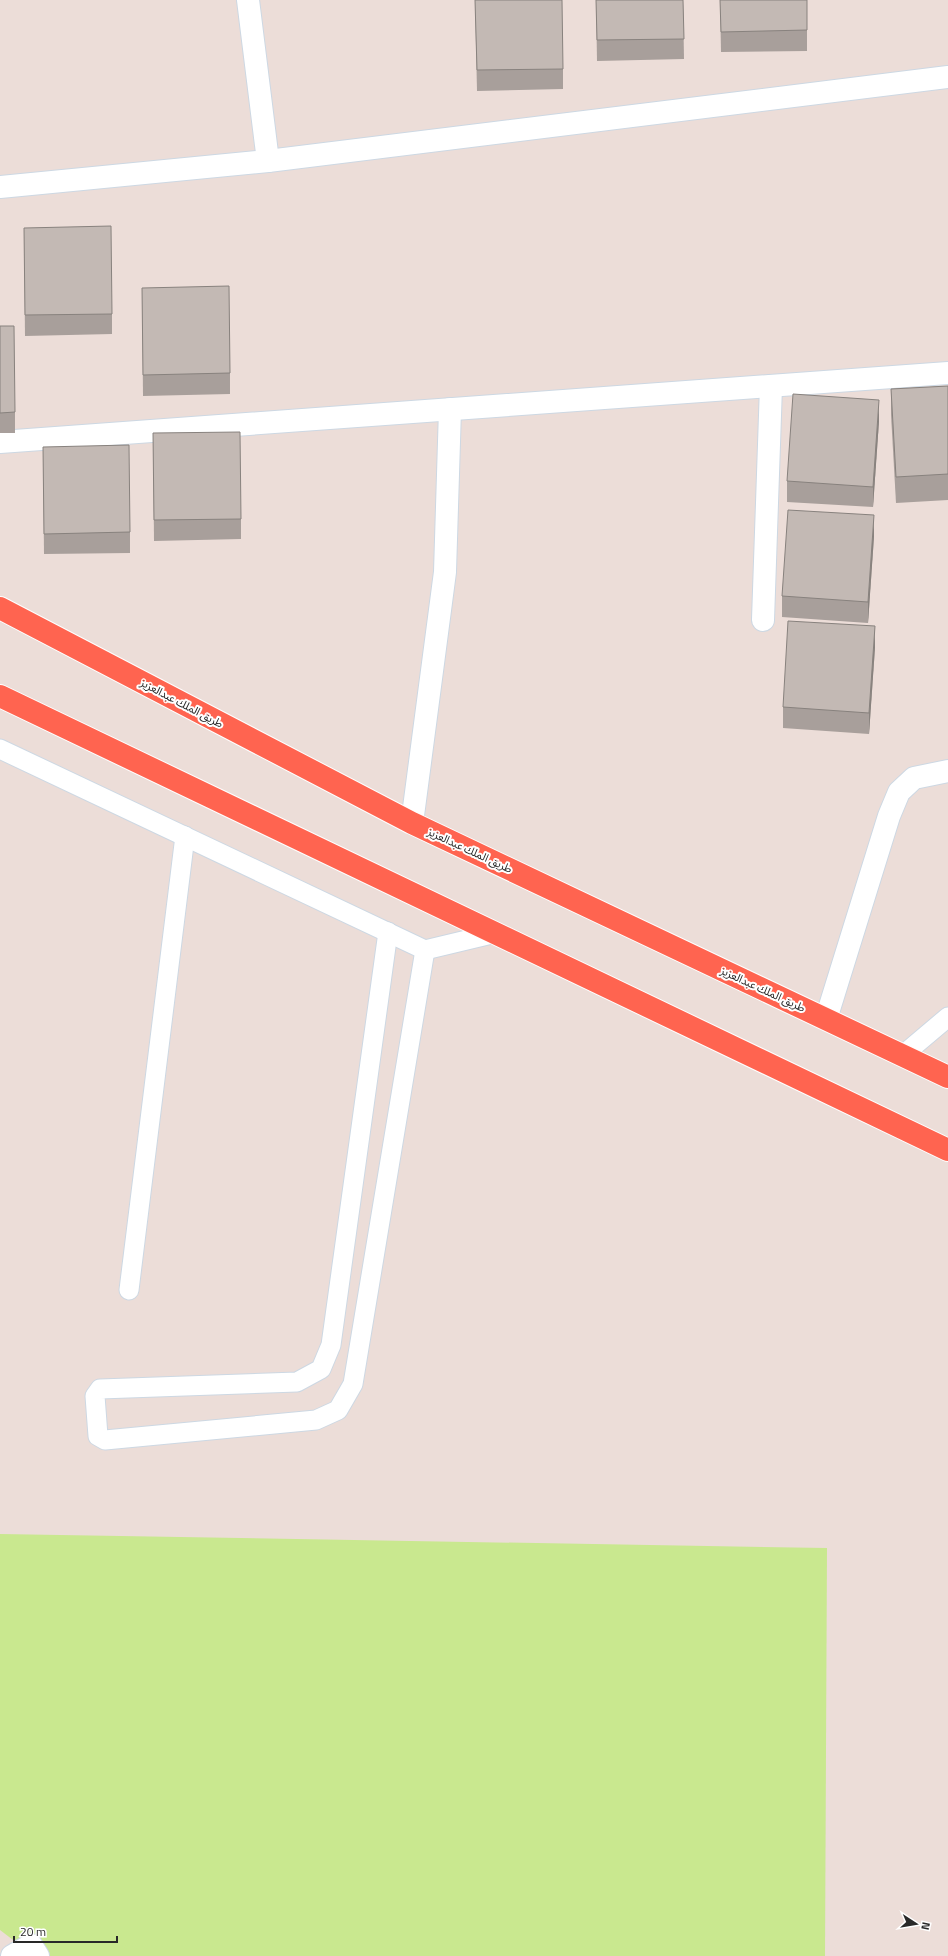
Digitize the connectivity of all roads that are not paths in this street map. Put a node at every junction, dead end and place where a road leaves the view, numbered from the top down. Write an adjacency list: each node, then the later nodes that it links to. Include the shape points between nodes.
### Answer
1 (248, 0): 3 (street)
2 (948, 77): 3 (street)
3 (268, 161): 4 (street)
4 (0, 187)
5 (948, 373): 6 (street)
6 (770, 386): 7 (street); 10 (street)
7 (450, 409): 8 (street); 14 (street, via 446,572)
8 (0, 442)
9 (0, 608): 14 (highway, طريق الملك عبدالعزيز)
10 (763, 620)
11 (0, 696): 17 (highway)
12 (0, 749): 15 (lane)
13 (948, 770): 20 (street, via 914,778 899,792 889,816)
14 (412, 823): 20 (highway, طريق الملك عبدالعزيز)
15 (185, 836): 16 (lane); 24 (lane)
16 (388, 932): 18 (lane); 18 (lane, via 331,1345 322,1369 297,1382 100,1389 96,1396 98,1436 105,1440 316,1420 338,1410 353,1384)
17 (496, 933): 18 (lane); 23 (highway)
18 (425, 950)
19 (948, 1017): 21 (lane)
20 (826, 1019): 21 (highway, طريق الملك عبدالعزيز)
21 (903, 1055): 22 (highway, طريق الملك عبدالعزيز)
22 (948, 1077)
23 (948, 1150)
24 (129, 1290)
25 (12, 1956): 26 (street, via 31,1945)
26 (38, 1956)

